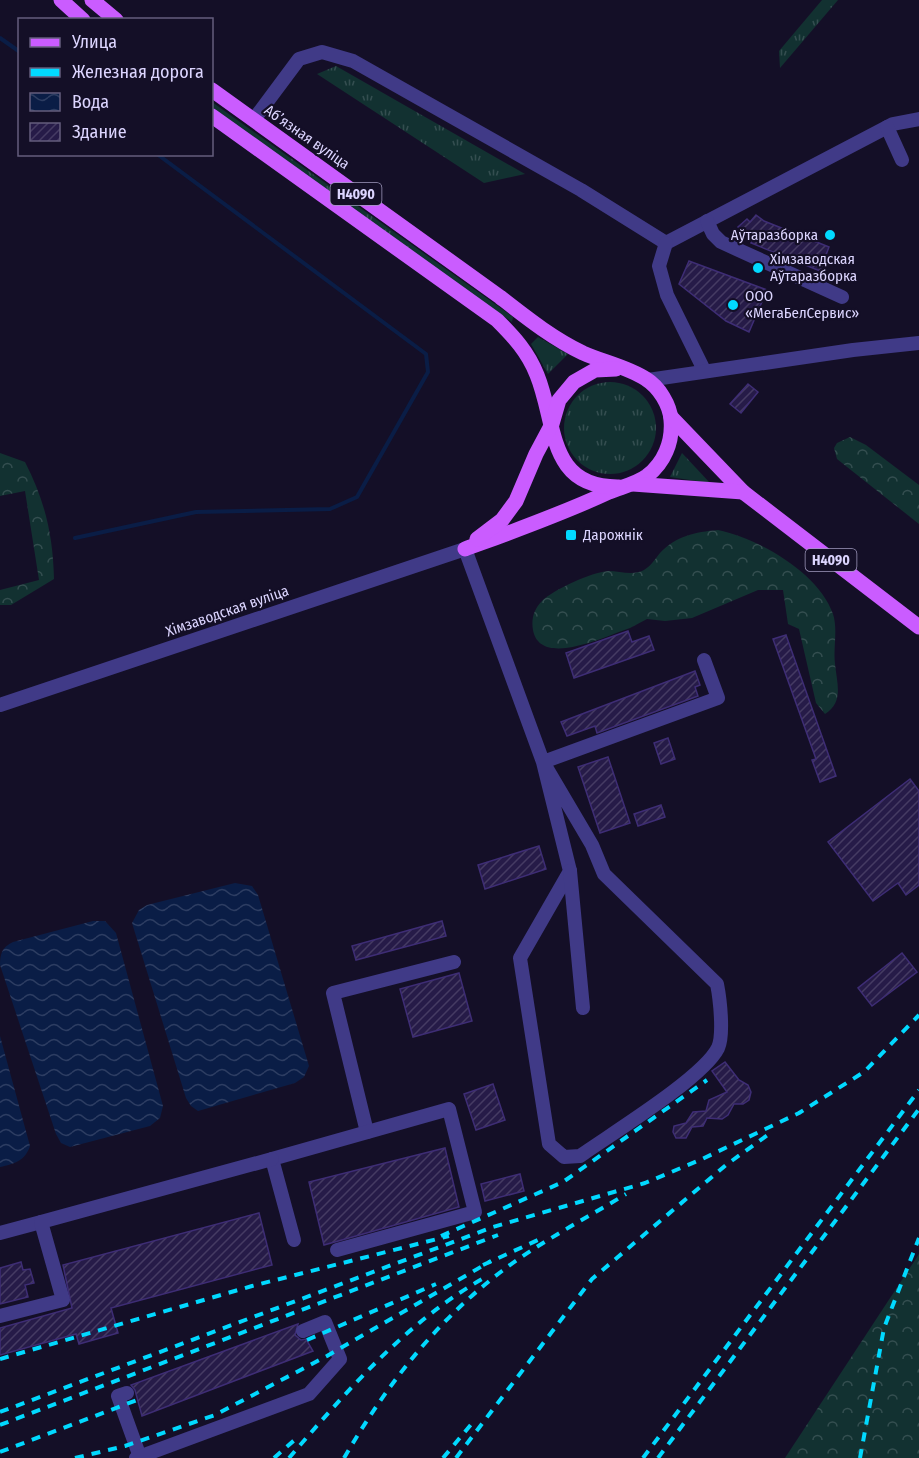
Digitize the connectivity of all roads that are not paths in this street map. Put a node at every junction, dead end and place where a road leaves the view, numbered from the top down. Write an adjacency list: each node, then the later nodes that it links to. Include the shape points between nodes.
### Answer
1 (61, 0): 3 (main road)
2 (93, 0): 4 (main road)
3 (81, 18)
4 (114, 18)
5 (213, 91): 15 (main road, Абʼязная вуліца / Н4090, via 540,328 581,352)
6 (258, 114): 12 (street, via 299,59 322,52 353,61 581,190)
7 (213, 117): 19 (main road, Н4090, via 497,320 524,348)
8 (919, 118): 9 (street)
9 (887, 127): 10 (street); 11 (street)
10 (902, 160)
11 (707, 221): 12 (street); 13 (street, via 712,234 721,242)
12 (666, 243): 16 (street, via 659,266 667,295)
13 (842, 297)
14 (919, 343): 16 (street)
15 (620, 368): 17 (main road, Н4090); 19 (main road, via 595,370 574,382 559,400)
16 (704, 370): 17 (street)
17 (648, 380): 18 (main road, Н4090, via 663,396)
18 (671, 417): 20 (main road, via 667,450 659,465); 21 (main road, Н4090)
19 (552, 424): 20 (main road, Н4090, via 557,450 572,472 596,484); 22 (main road, via 516,501 502,520)
20 (627, 485): 21 (main road, Н4090); 22 (main road)
21 (743, 492): 23 (main road, Н4090)
22 (465, 549): 25 (street, Хімзаводская вуліца); 26 (street)
23 (919, 627)
24 (704, 660): 26 (street, via 718,698)
25 (0, 705)
26 (543, 762): 27 (street); 27 (street, via 592,845 604,874 717,984 721,1005 718,1047 694,1076 580,1156 564,1157 549,1144 520,958)
27 (570, 871): 29 (street)
28 (454, 962): 30 (street, via 333,993)
29 (583, 1008)
30 (367, 1132): 31 (street); 35 (street, via 449,1109 475,1212)
31 (272, 1159): 32 (street); 34 (street)
32 (41, 1222): 33 (street); 36 (street, via 63,1300)
33 (0, 1233)
34 (294, 1240)
35 (337, 1250)
36 (0, 1316)
37 (303, 1330): 39 (street, via 325,1322 340,1359 309,1394)
38 (128, 1393): 39 (street, via 118,1396)
39 (138, 1457)

